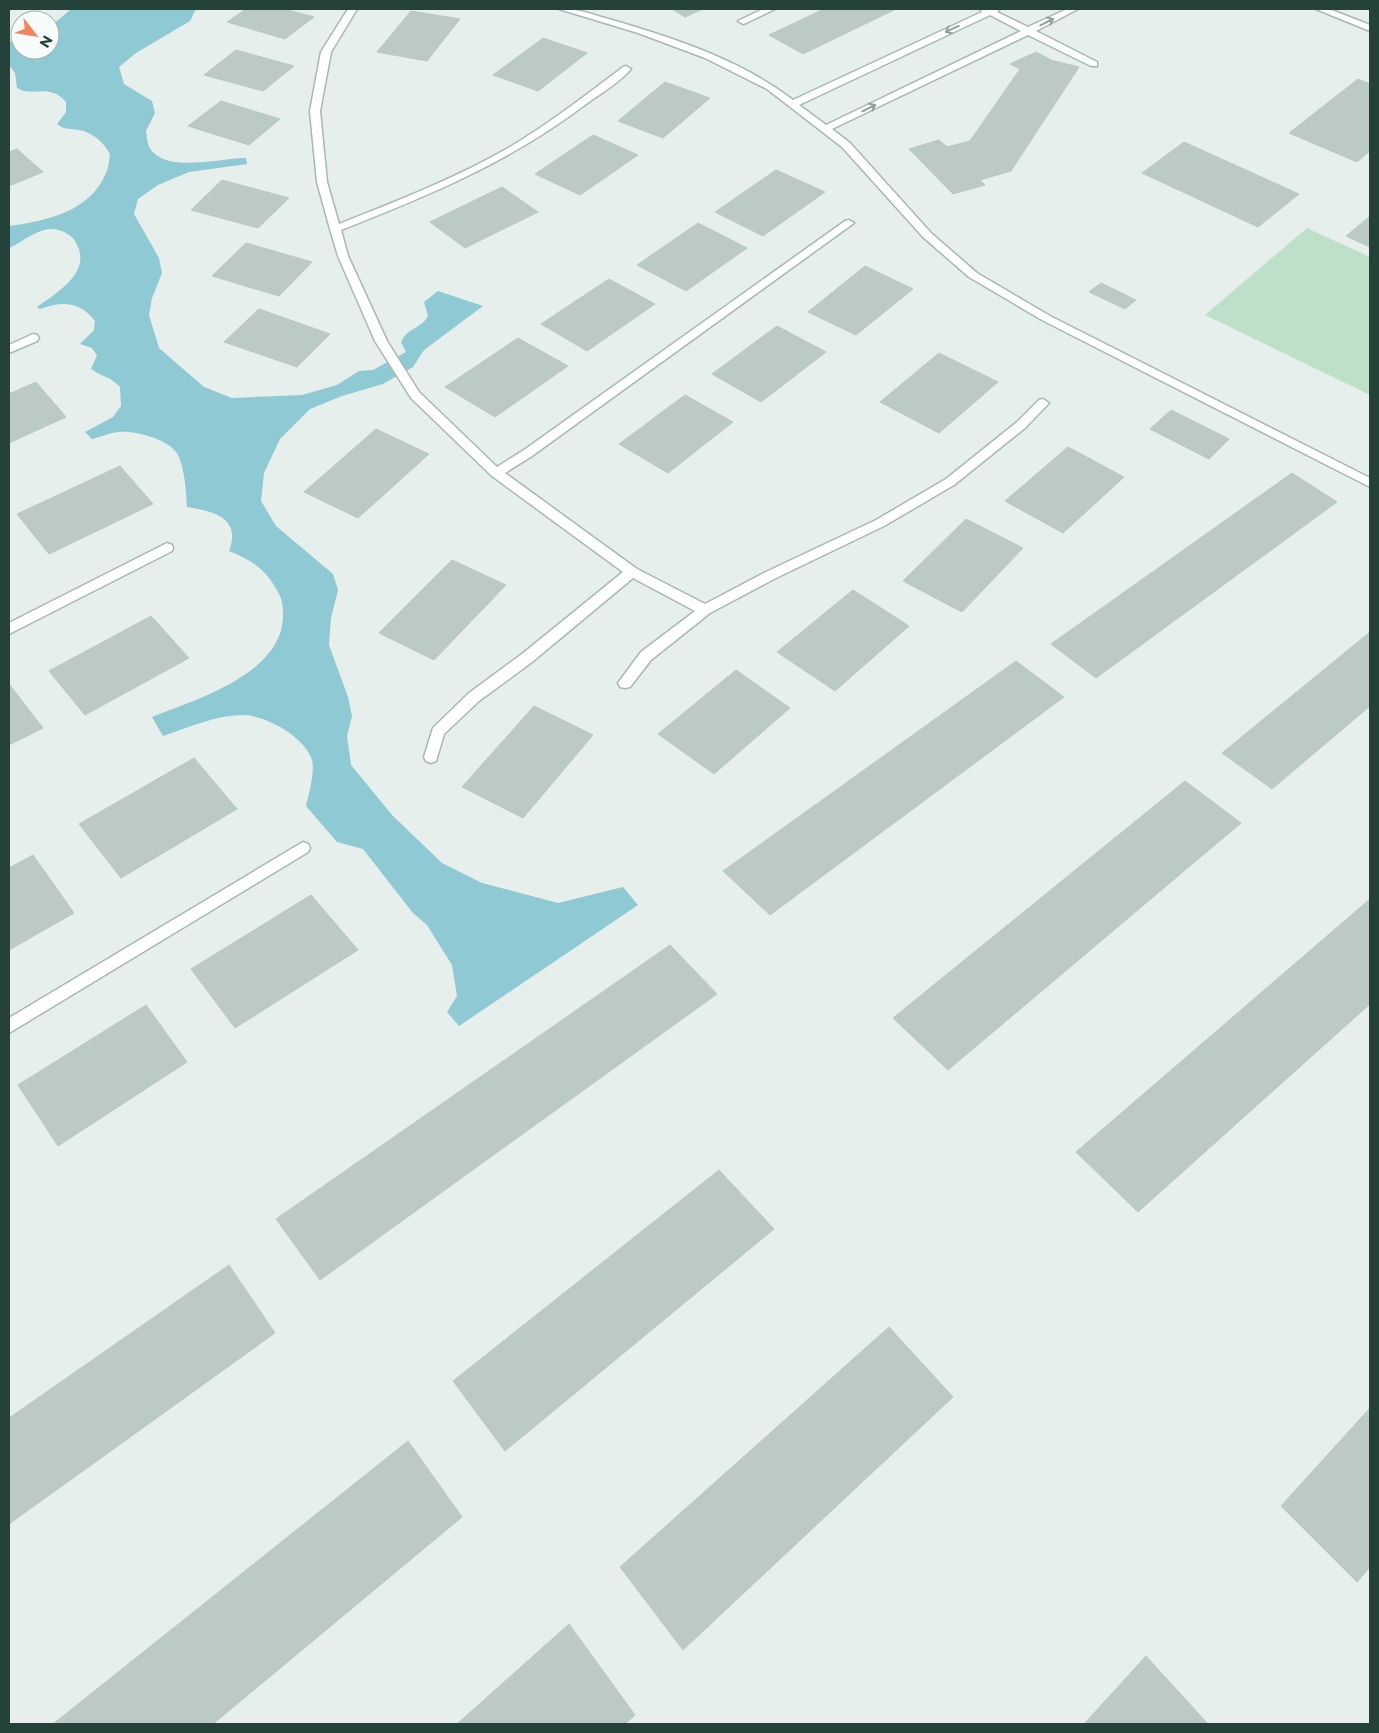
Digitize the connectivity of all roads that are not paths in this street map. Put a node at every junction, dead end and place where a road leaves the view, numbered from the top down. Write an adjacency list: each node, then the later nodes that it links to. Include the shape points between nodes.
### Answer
1 (352, 9): 17 (street, via 326,52 315,111 322,182)
2 (564, 9): 14 (street, via 708,56 770,87)
3 (770, 9): 9 (street)
4 (1074, 9): 11 (street, one-way to 4)
5 (1321, 9): 10 (street)
6 (1348, 9): 8 (street)
7 (989, 10): 11 (street); 14 (street, one-way to 14)
8 (1370, 17)
9 (743, 21)
10 (1370, 28)
11 (1029, 31): 12 (street); 15 (street, one-way to 11)
12 (1094, 64)
13 (626, 69): 17 (street, via 563,117 512,150 440,187)
14 (792, 104): 15 (street)
15 (825, 129): 22 (street, via 846,145 927,236 973,275 1046,318)
16 (849, 223): 21 (street)
17 (335, 229): 21 (street, via 343,256 381,341 415,394)
18 (33, 338): 19 (street)
19 (9, 349)
20 (1043, 403): 25 (street, via 1021,425 950,482 880,523)
21 (496, 473): 24 (street)
22 (1370, 483)
23 (167, 548): 26 (street)
24 (632, 572): 25 (street); 28 (street, via 474,697 438,732)
25 (705, 610): 27 (street, via 646,656)
26 (9, 629)
27 (625, 683)
28 (431, 757)
29 (303, 848): 30 (street)
30 (9, 1026)

